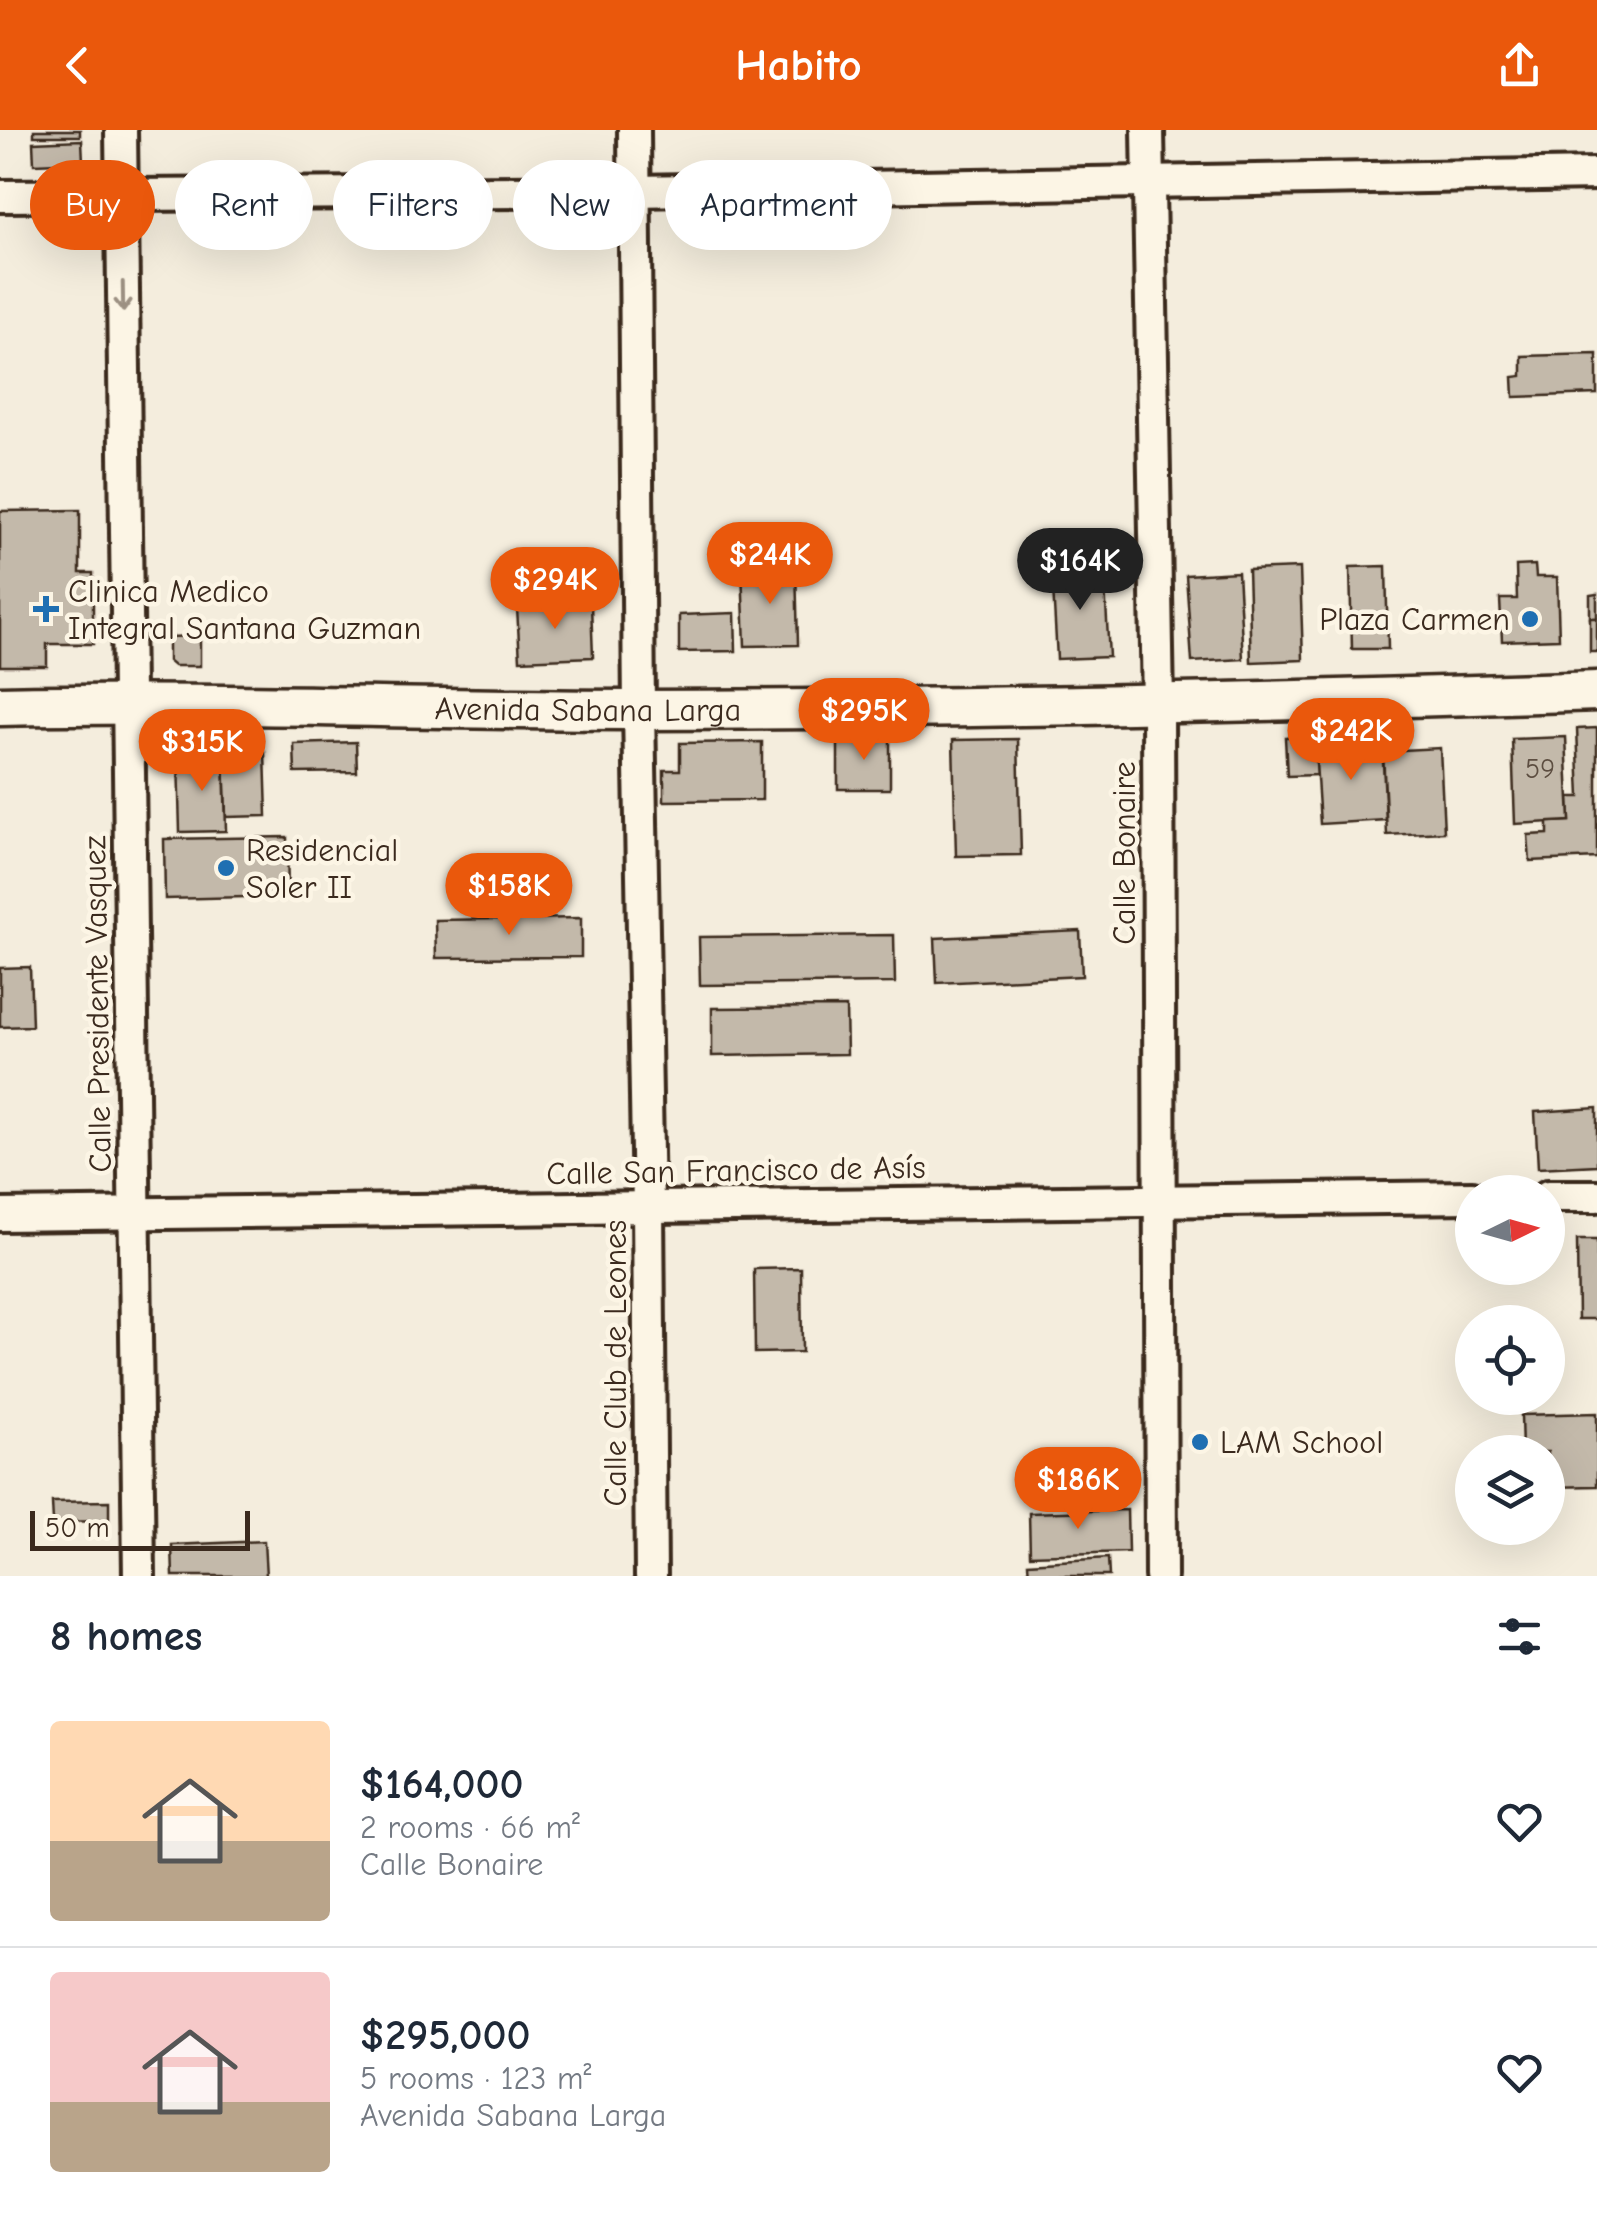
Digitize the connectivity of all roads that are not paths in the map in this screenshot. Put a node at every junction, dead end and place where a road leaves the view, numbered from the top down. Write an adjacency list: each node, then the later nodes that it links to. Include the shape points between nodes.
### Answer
1 (121, 130): 4 (street, Calle Presidente Vasquez)
2 (634, 130): 5 (street, Calle Club de Leones)
3 (1148, 130): 7 (street, Calle Bonaire)
4 (121, 160)
5 (634, 160)
6 (1597, 174): 7 (street)
7 (1148, 184): 8 (street); 18 (street, Calle Bonaire)
8 (645, 190)
9 (513, 191): 10 (street)
10 (155, 194)
11 (0, 196): 12 (street)
12 (30, 196)
13 (123, 250): 16 (street, Calle Presidente Vasquez, one-way to 16)
14 (635, 250): 19 (street, Calle Club de Leones)
15 (1597, 692): 18 (main road, Avenida Sabana Larga)
16 (128, 703): 17 (main road, Avenida Sabana Larga); 19 (main road, Avenida Sabana Larga); 25 (street, Calle Presidente Vasquez)
17 (0, 706)
18 (1158, 706): 19 (main road, Avenida Sabana Larga); 23 (street, Calle Bonaire)
19 (638, 710): 24 (street, Calle Club de Leones)
20 (1455, 1196): 23 (street, Calle San Francisco de Asís)
21 (1565, 1196): 22 (street)
22 (1597, 1196)
23 (1161, 1198): 24 (street, Calle San Francisco de Asís); 29 (street, Calle Bonaire)
24 (648, 1208): 25 (street, Calle San Francisco de Asís); 28 (street, Calle Club de Leones)
25 (135, 1211): 26 (street, Calle San Francisco de Asís); 27 (street, Calle Presidente Vasquez)
26 (0, 1215)
27 (138, 1576)
28 (651, 1576)
29 (1161, 1576)

